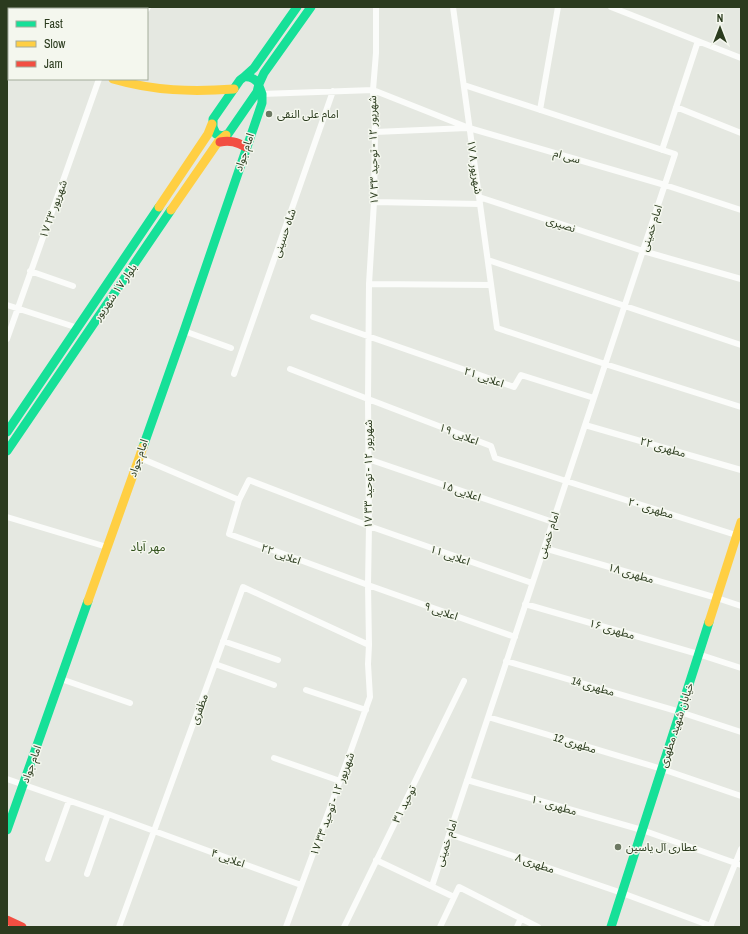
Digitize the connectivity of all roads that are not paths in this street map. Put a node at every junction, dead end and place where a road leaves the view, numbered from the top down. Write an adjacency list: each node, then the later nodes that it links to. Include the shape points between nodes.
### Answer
1 (8, 7): 8 (street)
2 (297, 7): 11 (main road, via 254,68)
3 (311, 7): 15 (main road, via 264,73)
4 (376, 7): 17 (street, ۱۷ شهریور ۱۲ - توحید ۳۳)
5 (453, 7): 14 (street, ۱۷ شهریور ۸)
6 (558, 7): 20 (street)
7 (611, 7): 9 (street)
8 (7, 10)
9 (698, 41): 10 (street); 19 (street)
10 (741, 58)
11 (244, 77): 15 (main road, via 251,77); 16 (main road, بلوار ۱۷ شهریور)
12 (99, 80): 36 (street, ۱۷ شهریور ۲۳)
13 (118, 80): 16 (main road, via 142,87 168,90)
14 (464, 85): 20 (street); 22 (street, ۱۷ شهریور ۸)
15 (260, 88): 18 (street); 25 (main road, بلوار ۱۷ شهریور); 27 (main road, امام جواد, via 262,103)
16 (234, 89): 21 (main road, بلوار ۱۷ شهریور)
17 (373, 90): 18 (street); 22 (street); 23 (street, ۱۷ شهریور ۱۲ - توحید ۳۳)
18 (333, 91): 53 (street, شاه حسینی)
19 (676, 107): 24 (street); 28 (street)
20 (540, 110): 28 (street)
21 (212, 124): 25 (main road, via 216,134); 45 (main road, بلوار ۱۷ شهریور, via 208,134)
22 (469, 128): 23 (street); 29 (street, سی ام); 30 (street, ۱۷ شهریور ۸)
23 (374, 132): 31 (street, ۱۷ شهریور ۱۲ - توحید ۳۳)
24 (741, 132)
25 (226, 135): 26 (main road, بلوار ۱۷ شهریور)
26 (218, 142): 27 (main road, via 233,140); 59 (main road, بلوار ۱۷ شهریور)
27 (246, 147): 46 (main road, امام جواد)
28 (662, 150): 29 (street, امام خمینی, via 675,154)
29 (665, 185): 33 (street, سی ام); 34 (street, امام خمینی)
30 (479, 197): 32 (street, ۱۷ شهریور ۸); 34 (street, نصیری)
31 (374, 202): 32 (street); 38 (street, ۱۷ شهریور ۱۲ - توحید ۳۳)
32 (480, 204): 35 (street, ۱۷ شهریور ۸)
33 (741, 210)
34 (643, 251): 37 (street, نصیری); 42 (street, امام خمینی)
35 (488, 260): 39 (street, ۱۷ شهریور ۸); 42 (street)
36 (30, 271): 40 (street); 43 (street, ۱۷ شهریور ۲۳)
37 (741, 279)
38 (369, 284): 39 (street); 47 (street, ۱۷ شهریور ۱۲ - توحید ۳۳)
39 (491, 285): 51 (street, ۱۷ شهریور ۸, via 497,328)
40 (73, 286)
41 (7, 305): 43 (street)
42 (624, 307): 49 (street); 51 (street, امام خمینی)
43 (17, 308): 45 (street); 48 (street, ۱۷ شهریور ۲۳)
44 (313, 317): 47 (street)
45 (78, 328): 58 (main road, بلوار ۱۷ شهریور)
46 (184, 331): 50 (street); 60 (main road, امام جواد)
47 (369, 336): 54 (street, اعلایی ۲۱, via 514,387 520,375); 55 (street, ۱۷ شهریور ۱۲ - توحید ۳۳)
48 (7, 338)
49 (741, 345)
50 (232, 348)
51 (605, 364): 54 (street, امام خمینی); 56 (street)
52 (290, 369): 55 (street)
53 (234, 374)
54 (594, 398): 57 (street, امام خمینی)
55 (368, 400): 61 (street, ۱۷ شهریور ۱۲ - توحید ۳۳); 63 (street, اعلایی ۱۹, via 491,446 495,458)
56 (741, 407)
57 (585, 425): 62 (street, مطهری ۲۲); 63 (street, امام خمینی)
58 (7, 432)
59 (7, 451)
60 (138, 457): 64 (street); 70 (main road, امام جواد)
61 (368, 459): 66 (street, اعلایی ۱۵); 68 (street, ۱۷ شهریور ۱۲ - توحید ۳۳)
62 (741, 470)
63 (566, 482): 66 (street, امام خمینی); 69 (street, مطهری ۲۰)
64 (239, 500): 68 (street, اعلایی ۱۱, via 249,480); 73 (street, اعلایی ۲۲, via 228,534)
65 (7, 517): 70 (street)
66 (553, 522): 71 (street, امام خمینی)
67 (741, 522): 69 (main road, خیابان شهید مطهری)
68 (369, 526): 72 (street, اعلایی ۱۱); 73 (street, ۱۷ شهریور ۱۲ - توحید ۳۳)
69 (739, 536): 74 (main road, خیابان شهید مطهری)
70 (108, 547): 85 (main road, امام جواد)
71 (544, 548): 72 (street, امام خمینی); 74 (street, مطهری ۱۸)
72 (532, 584): 75 (street, امام خمینی)
73 (368, 585): 77 (street, اعلایی ۹); 79 (street, ۱۷ شهریور ۱۲ - توحید ۳۳)
74 (717, 598): 76 (street, مطهری ۱۸); 80 (main road, خیابان شهید مطهری)
75 (525, 604): 77 (street, امام خمینی); 80 (street, مطهری ۱۶)
76 (741, 606)
77 (515, 637): 82 (street, امام خمینی)
78 (223, 641): 79 (street, مظفری, via 243,587); 81 (street); 83 (street, مظفری)
79 (369, 645): 90 (street, ۱۷ شهریور ۱۲ - توحید ۳۳, via 370,697)
80 (698, 654): 84 (street, مطهری ۱۶); 91 (main road, خیابان شهید مطهری)
81 (278, 660)
82 (506, 661): 91 (street, مطهری 14); 92 (street, امام خمینی)
83 (215, 664): 87 (street); 105 (street, مظفری)
84 (741, 668)
85 (61, 679): 89 (street); 99 (main road, امام جواد)
86 (464, 681): 109 (street, توحید ۳۱)
87 (274, 685)
88 (306, 690): 90 (street)
89 (130, 703)
90 (366, 710): 98 (street, ۱۷ شهریور ۱۲ - توحید ۳۳)
91 (680, 712): 93 (street, مطهری 14); 95 (main road, خیابان شهید مطهری)
92 (488, 717): 95 (street, مطهری 12); 97 (street, امام خمینی)
93 (741, 732)
94 (274, 758): 98 (street)
95 (662, 769): 100 (street, مطهری 12); 104 (main road, خیابان شهید مطهری)
96 (7, 779): 99 (street, اعلایی ۴)
97 (467, 780): 104 (street, مطهری ۱۰); 106 (street, امام خمینی)
98 (340, 781): 112 (street, ۱۷ شهریور ۱۲ - توحید ۳۳)
99 (23, 785): 101 (street, اعلایی ۴); 103 (main road, امام جواد)
100 (741, 796)
101 (69, 801): 102 (street, اعلایی ۴); 108 (street)
102 (108, 814): 105 (street, اعلایی ۴); 111 (street)
103 (7, 830)
104 (642, 830): 110 (street, مطهری ۱۰); 114 (main road, خیابان شهید مطهری)
105 (154, 832): 112 (street, اعلایی ۴); 120 (street, مظفری)
106 (449, 834): 113 (street, امام خمینی); 114 (street, مطهری ۸)
107 (741, 849): 110 (street)
108 (48, 859)
109 (376, 860): 113 (street); 122 (street, توحید ۳۱)
110 (738, 864): 118 (street)
111 (87, 874)
112 (301, 885): 121 (street, ۱۷ شهریور ۱۲ - توحید ۳۳)
113 (432, 886): 115 (street)
114 (622, 893): 118 (street, مطهری ۸); 126 (main road, خیابان شهید مطهری)
115 (454, 896): 116 (street, via 459,887); 123 (street)
116 (521, 918): 124 (street); 125 (street)
117 (7, 920): 119 (main road)
118 (710, 926)
119 (22, 927)
120 (119, 927)
121 (286, 927)
122 (344, 927)
123 (440, 927)
124 (517, 927)
125 (538, 927)
126 (611, 927)

